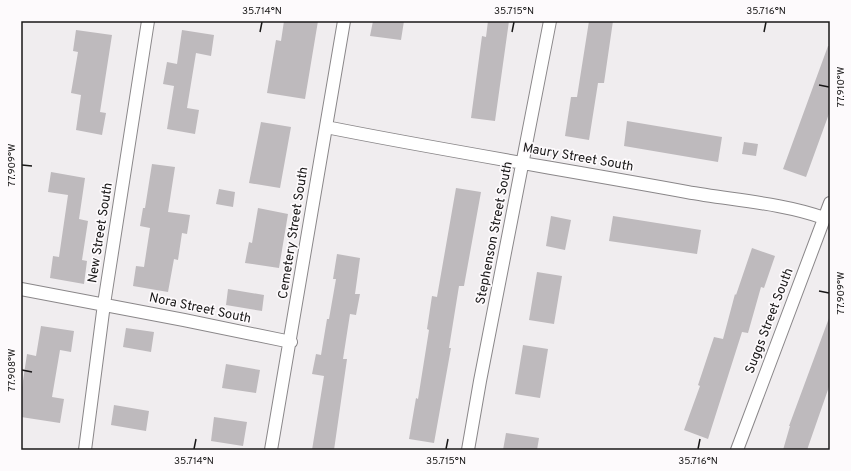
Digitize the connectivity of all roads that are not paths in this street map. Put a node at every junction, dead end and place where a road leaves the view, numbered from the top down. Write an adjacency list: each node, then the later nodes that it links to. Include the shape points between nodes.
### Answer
1 (148, 21): 9 (street, New Street South)
2 (344, 21): 4 (street, Cemetery Street South)
3 (550, 21): 5 (street, Stephenson Street South)
4 (326, 127): 5 (street, Maury Street South); 10 (street, Cemetery Street South)
5 (523, 163): 7 (street, Maury Street South, via 806,211); 13 (street, Stephenson Street South)
6 (830, 203): 7 (street, Suggs Street South)
7 (824, 218): 14 (street, Suggs Street South)
8 (21, 289): 9 (street, Nora Street South)
9 (104, 304): 10 (street, Nora Street South); 11 (street, New Street South)
10 (290, 342): 12 (street, Cemetery Street South)
11 (85, 450)
12 (271, 450)
13 (468, 450)
14 (737, 450)

